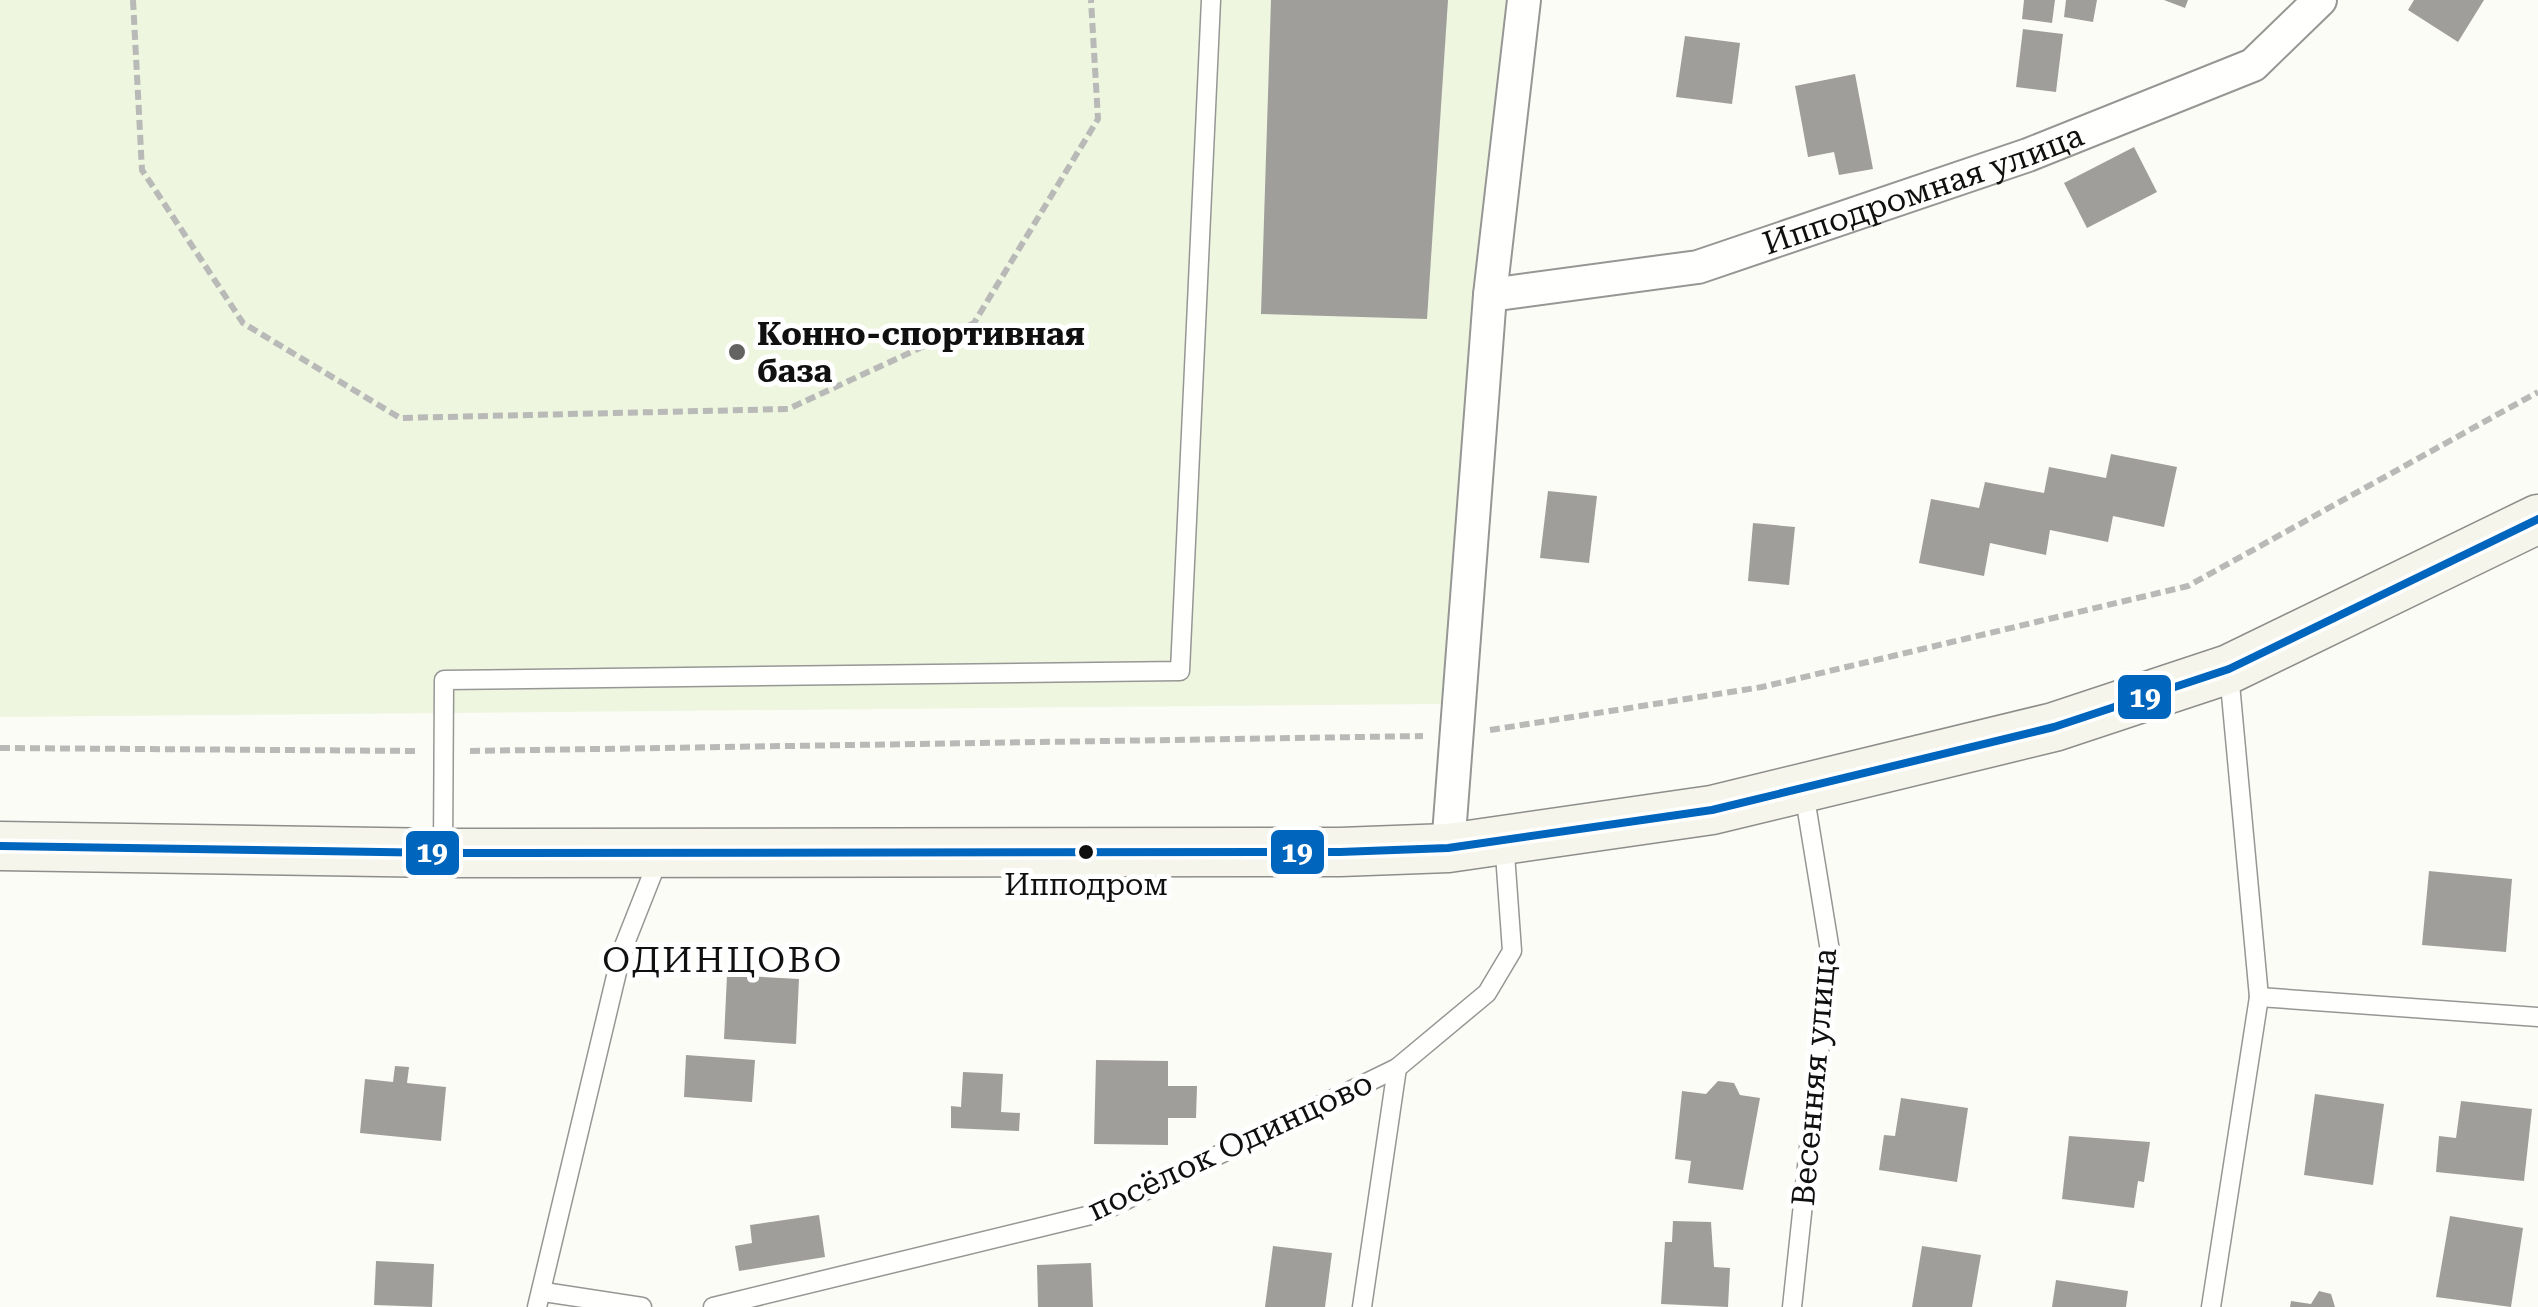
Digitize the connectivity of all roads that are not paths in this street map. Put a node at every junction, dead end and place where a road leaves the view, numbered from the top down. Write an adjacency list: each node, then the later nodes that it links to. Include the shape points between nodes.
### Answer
1 (1211, 0): 12 (lane, via 1180,671 444,680)
2 (1524, 0): 4 (street)
3 (2320, 0): 4 (street, Ипподромная улица, via 2253,65 2028,155 1698,267)
4 (1490, 296): 10 (street)
5 (2538, 519): 6 (main road)
6 (2229, 669): 7 (main road, via 2054,727); 13 (lane)
7 (1803, 789): 8 (main road, via 1712,810); 20 (lane, Весенняя улица, via 1830,951)
8 (1504, 840): 10 (main road); 15 (lane, посёлок Одинцово, via 1512,950 1487,992)
9 (0, 846): 12 (main road)
10 (1448, 848): 11 (main road)
11 (662, 850): 12 (main road); 16 (lane, via 622,951)
12 (443, 853)
13 (2259, 997): 14 (lane); 21 (lane)
14 (2538, 1017)
15 (1396, 1068): 18 (lane, посёлок Одинцово, via 1099,1214); 19 (lane)
16 (540, 1299): 17 (lane)
17 (642, 1307)
18 (713, 1307)
19 (1362, 1307)
20 (1792, 1307)
21 (2211, 1307)

